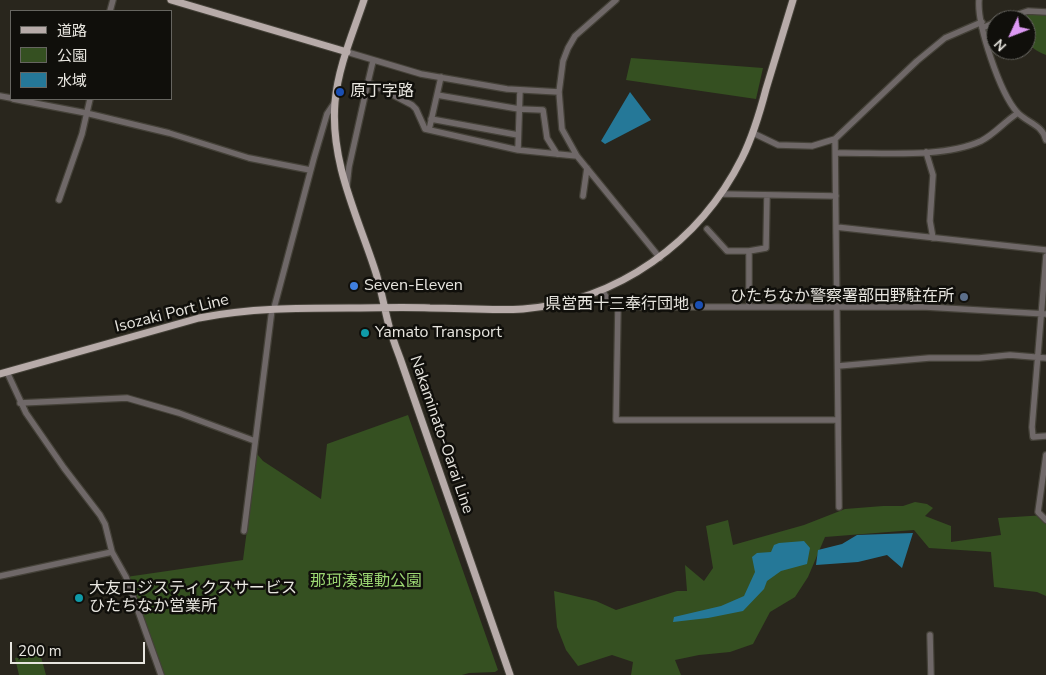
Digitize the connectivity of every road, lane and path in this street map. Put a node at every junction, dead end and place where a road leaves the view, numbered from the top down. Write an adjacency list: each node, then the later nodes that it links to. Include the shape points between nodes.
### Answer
1 (171, 0): 8 (main road)
2 (364, 0): 8 (main road, Nakaminato-Oarai Line)
3 (616, 0): 13 (street, via 576,36 568,48)
4 (793, 0): 24 (main road, Isozaki Port Line)
5 (979, 0): 7 (street)
6 (986, 24): 7 (street)
7 (982, 25): 20 (street, via 995,68); 26 (street, via 945,38)
8 (347, 52): 9 (street); 17 (main road, Nakaminato-Oarai Line)
9 (373, 61): 10 (street); 11 (street)
10 (441, 77): 12 (street); 14 (street)
11 (368, 82): 23 (street, via 412,104 425,129); 35 (street)
12 (520, 90): 13 (street); 18 (street)
13 (559, 92): 32 (street, via 562,129)
14 (437, 95): 18 (street); 21 (street)
15 (22, 100): 19 (street)
16 (90, 100): 19 (street)
17 (335, 102): 34 (street, via 327,114); 35 (main road, Nakaminato-Oarai Line, via 336,149)
18 (519, 109): 25 (street); 31 (street, via 543,110 547,138)
19 (86, 113): 34 (street, via 169,133 249,158); 40 (street)
20 (1018, 113): 22 (street); 30 (street, via 983,140 944,151)
21 (431, 119): 23 (street); 25 (street)
22 (1043, 127): 27 (street)
23 (429, 130): 28 (street)
24 (753, 133): 26 (street, via 778,145 812,146); 36 (main road, Isozaki Port Line)
25 (518, 135): 28 (street)
26 (835, 139): 29 (street)
27 (1046, 140)
28 (518, 150): 31 (street)
29 (836, 152): 30 (street); 39 (street)
30 (926, 152): 43 (street, via 933,175 930,221)
31 (557, 154): 32 (street)
32 (577, 156): 33 (street)
33 (587, 168): 38 (street); 47 (street)
34 (310, 170): 54 (street)
35 (346, 187): 50 (main road, Nakaminato-Oarai Line)
36 (722, 194): 37 (street); 47 (main road, Isozaki Port Line, via 696,225)
37 (767, 195): 39 (street); 45 (street, via 766,248)
38 (584, 196)
39 (836, 196): 41 (street)
40 (59, 200)
41 (836, 228): 43 (street); 53 (street)
42 (707, 230): 45 (street, via 728,251)
43 (933, 238): 44 (street)
44 (1046, 250)
45 (749, 251): 52 (street)
46 (1046, 256): 49 (street)
47 (660, 258): 48 (main road, Isozaki Port Line)
48 (602, 290): 50 (main road, Isozaki Port Line, via 522,309); 51 (street, via 609,302)
49 (1044, 297): 55 (street)
50 (385, 307): 54 (main road, Isozaki Port Line); 72 (main road, Nakaminato-Oarai Line)
51 (618, 307): 52 (street); 61 (street, via 616,420)
52 (749, 307): 53 (street)
53 (836, 307): 55 (street, via 926,307); 58 (street)
54 (273, 308): 59 (main road, Isozaki Port Line, via 199,318); 63 (street)
55 (1043, 314): 56 (street)
56 (1037, 356): 57 (street); 58 (street, via 929,358); 62 (street, via 1033,436)
57 (1046, 358)
58 (838, 366): 61 (street)
59 (4, 373): 60 (street)
60 (20, 403): 63 (street, via 127,398); 68 (street, via 100,515)
61 (838, 420): 65 (street)
62 (1046, 436)
63 (255, 441): 67 (street)
64 (1046, 455): 66 (street, via 1038,512)
65 (839, 507)
66 (1046, 520)
67 (244, 531)
68 (112, 552): 69 (street); 71 (street, via 126,577)
69 (0, 576)
70 (930, 634): 73 (street)
71 (161, 675)
72 (509, 675)
73 (931, 675)

